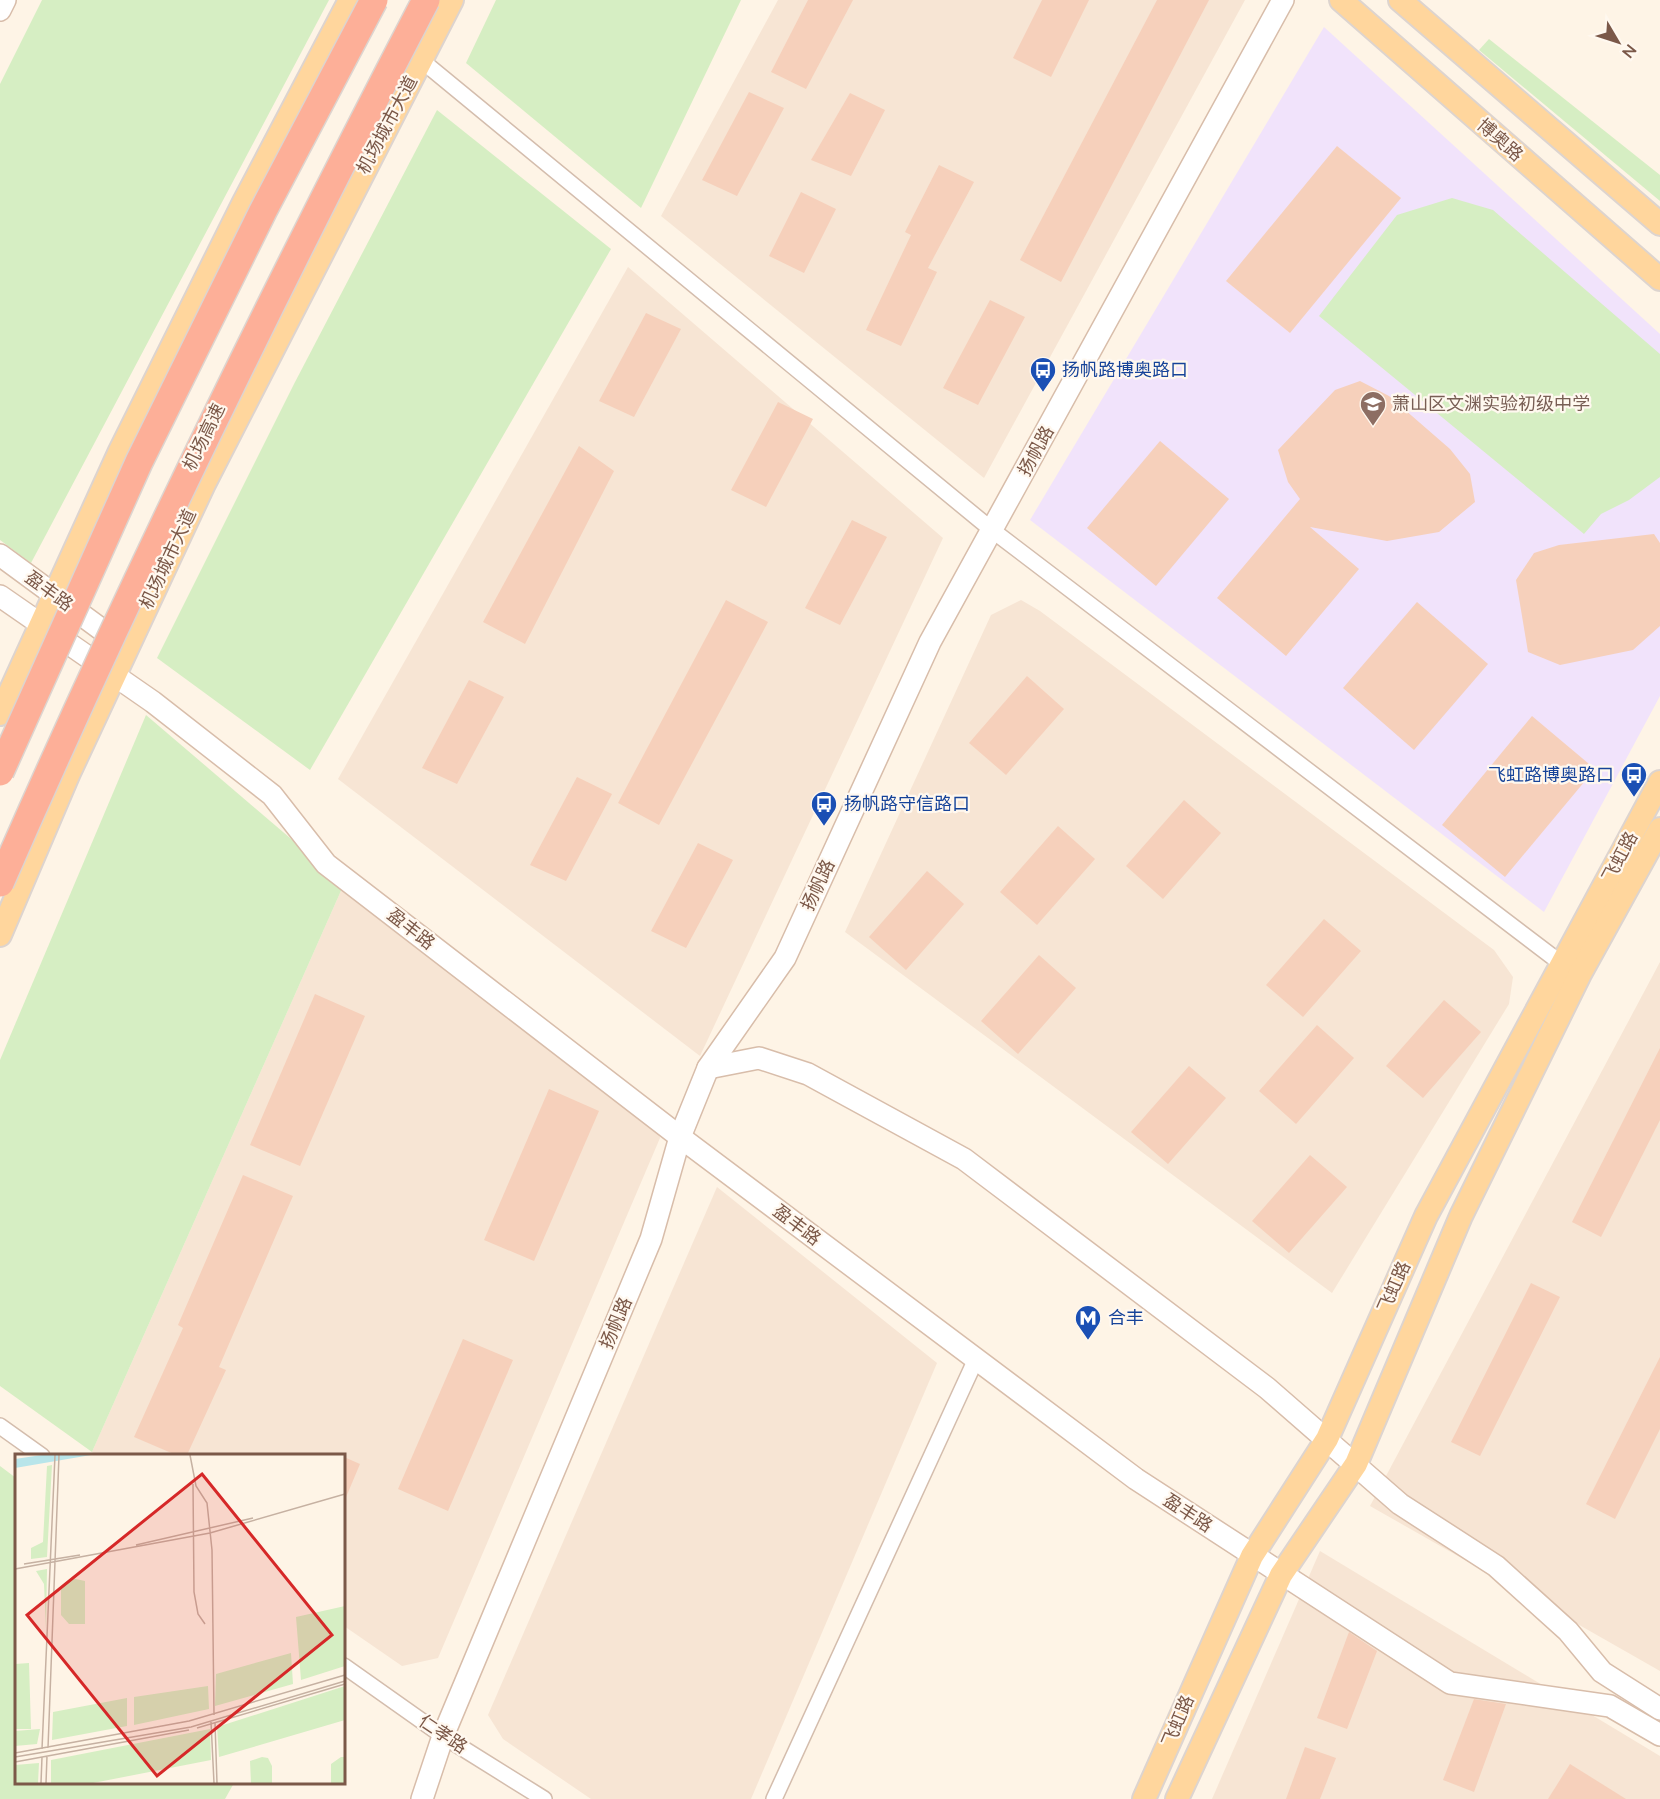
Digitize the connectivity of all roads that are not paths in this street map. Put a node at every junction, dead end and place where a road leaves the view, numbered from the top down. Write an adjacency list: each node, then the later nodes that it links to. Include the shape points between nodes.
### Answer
1 (5, 0): 9 (main road)
2 (350, 0): 15 (main road, via 120,451)
3 (374, 0): 21 (highway, bridge, via 263,211 139,462)
4 (426, 0): 24 (highway, 机场高速, bridge, via 183,478)
5 (452, 0): 10 (main road, 机场城市大道)
6 (1283, 0): 13 (main road, 扬帆路)
7 (1341, 0): 12 (main road, 博奥路)
8 (1400, 0): 11 (main road)
9 (0, 10)
10 (421, 60): 13 (street); 18 (main road, 机场城市大道, via 204,484)
11 (1660, 225)
12 (1660, 279)
13 (992, 530): 26 (street); 27 (main road, 扬帆路, via 930,642 785,958)
14 (0, 555): 15 (main road, 盈丰路)
15 (55, 595): 17 (main road); 18 (main road, 盈丰路)
16 (0, 596): 17 (main road, 盈丰路)
17 (40, 626): 19 (main road, 盈丰路); 20 (main road)
18 (127, 648): 19 (main road, 机场城市大道)
19 (114, 675): 25 (main road, 机场城市大道); 28 (main road, 盈丰路, via 272,795 326,864)
20 (0, 714)
21 (0, 772)
22 (1660, 782): 26 (main road, 飞虹路)
23 (1660, 828): 33 (main road, 飞虹路, via 1580,974 1461,1216)
24 (0, 883)
25 (0, 935)
26 (1562, 964): 31 (main road, 飞虹路, via 1426,1216)
27 (708, 1068): 28 (main road, 扬帆路); 31 (main road, via 759,1059 808,1074 964,1159 1267,1388)
28 (680, 1137): 29 (main road, 盈丰路); 38 (main road, 扬帆路, via 651,1239)
29 (976, 1359): 34 (main road, 盈丰路, via 1136,1479); 42 (street)
30 (0, 1426): 32 (street)
31 (1327, 1439): 33 (main road); 34 (main road, 飞虹路)
32 (41, 1454)
33 (1356, 1464): 35 (main road, 飞虹路); 37 (main road, via 1400,1504 1496,1566 1568,1631 1602,1672)
34 (1252, 1556): 35 (main road, 盈丰路); 43 (main road, 飞虹路)
35 (1281, 1575): 39 (main road, 盈丰路, via 1450,1683 1610,1706); 44 (main road, 飞虹路)
36 (345, 1667): 38 (street, 仁孝路)
37 (1660, 1709)
38 (444, 1736): 40 (main road, 扬帆路); 41 (street, 仁孝路)
39 (1660, 1736)
40 (422, 1799)
41 (544, 1799)
42 (774, 1799)
43 (1144, 1799)
44 (1178, 1799)

